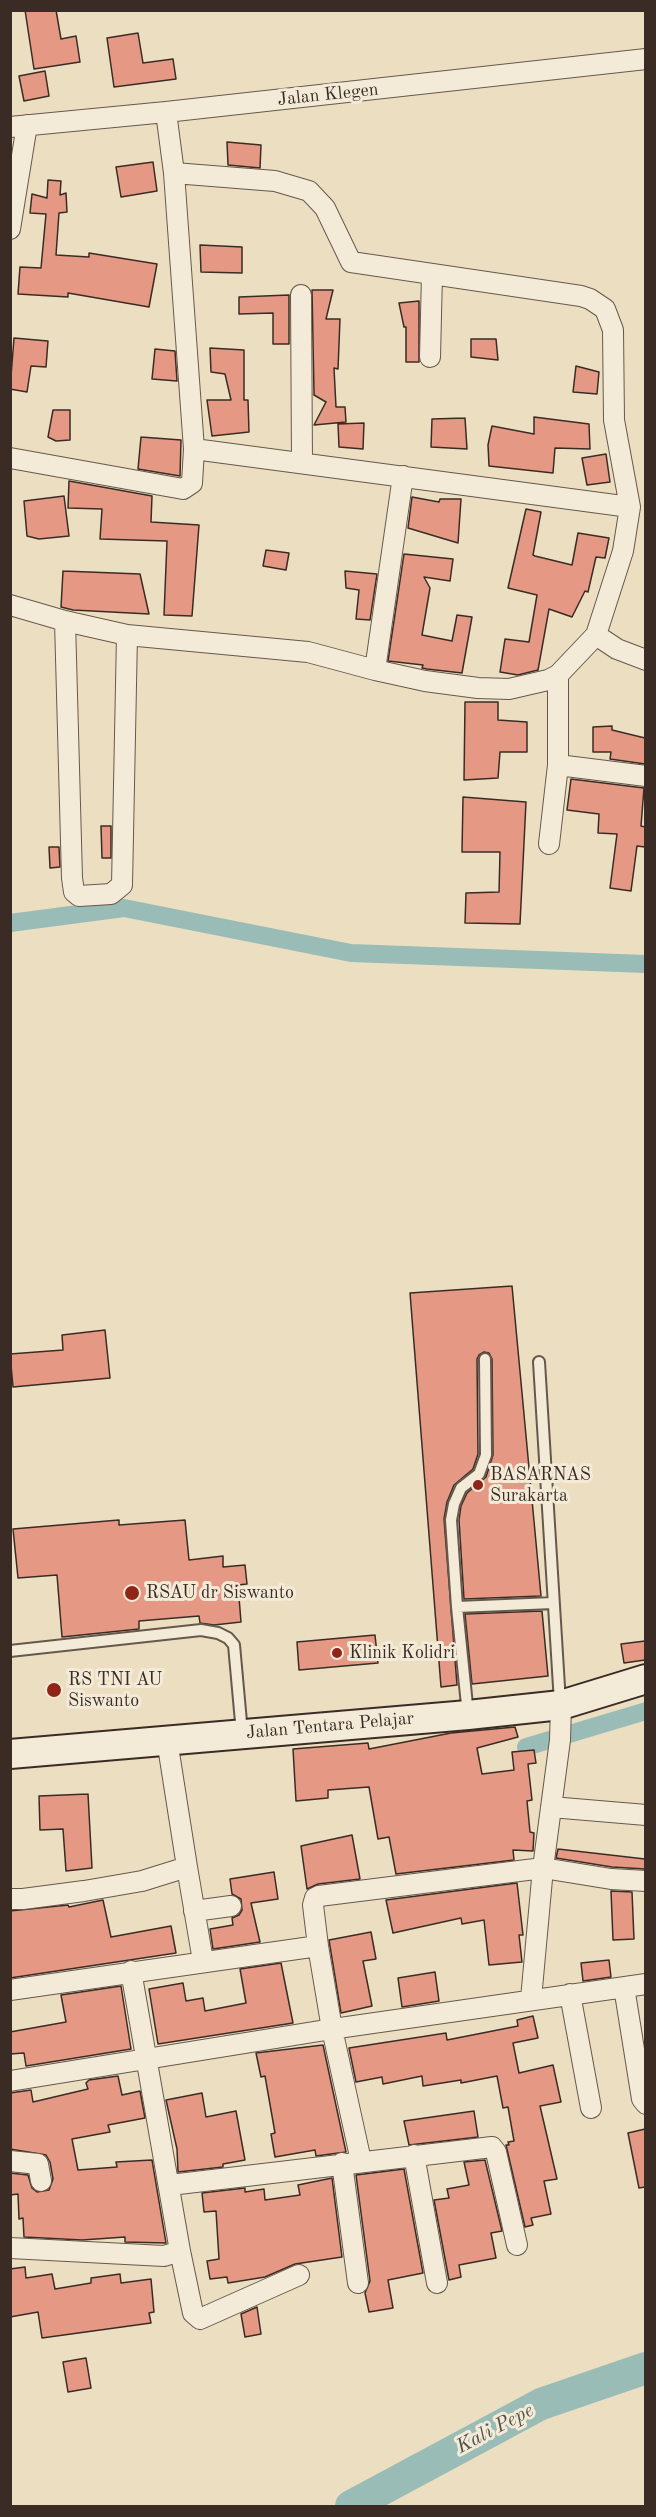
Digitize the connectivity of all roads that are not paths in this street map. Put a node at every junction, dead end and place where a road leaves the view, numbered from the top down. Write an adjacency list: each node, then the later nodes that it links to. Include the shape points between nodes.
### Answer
1 (645, 59): 2 (street, Jalan Klegen)
2 (166, 112): 3 (street, Jalan Klegen); 4 (street)
3 (19, 126): 5 (street)
4 (174, 173): 6 (street, via 302,188 325,208 351,262); 9 (street)
5 (10, 229)
6 (432, 274): 8 (street); 13 (street, via 581,296 604,309 613,330 614,420)
7 (301, 295): 11 (street)
8 (430, 357)
9 (194, 449): 10 (street, via 192,483 183,489); 11 (street)
10 (10, 458)
11 (302, 464): 12 (street)
12 (403, 476): 13 (street); 19 (street)
13 (630, 507): 17 (street, via 623,551)
14 (10, 605): 15 (street)
15 (65, 621): 16 (street); 16 (street, via 72,878 78,896 111,894 122,885)
16 (127, 635): 19 (street, via 308,652)
17 (596, 635): 18 (street); 20 (street)
18 (645, 660)
19 (375, 670): 20 (street, via 436,682 508,689 537,684)
20 (558, 675): 21 (street)
21 (558, 765): 22 (street); 23 (street)
22 (645, 776)
23 (549, 844)
24 (485, 1359): 27 (lane, via 486,1455 479,1474 461,1488 451,1520)
25 (539, 1362): 26 (lane)
26 (553, 1603): 27 (lane); 31 (lane)
27 (457, 1608): 30 (lane)
28 (10, 1651): 32 (lane, via 201,1630 218,1633 234,1645)
29 (645, 1679): 31 (main road, Jalan Tentara Pelajar)
30 (468, 1715): 31 (main road, Jalan Tentara Pelajar); 32 (main road, Jalan Tentara Pelajar)
31 (560, 1724): 35 (street)
32 (242, 1733): 33 (main road, Jalan Tentara Pelajar)
33 (167, 1740): 34 (main road, Jalan Tentara Pelajar); 37 (street)
34 (10, 1754)
35 (551, 1807): 36 (street); 38 (street)
36 (645, 1815)
37 (187, 1867): 40 (street, via 142,1881); 42 (street)
38 (543, 1868): 39 (street); 43 (street, via 319,1896 313,1905); 50 (street)
39 (645, 1881)
40 (10, 1899)
41 (231, 1906): 42 (street)
42 (194, 1911): 44 (street)
43 (318, 1946): 44 (street); 51 (street)
44 (203, 1961): 45 (street)
45 (131, 1971): 48 (street); 52 (street)
46 (645, 1984): 47 (street)
47 (624, 1987): 49 (street); 54 (street)
48 (10, 1990)
49 (570, 1994): 50 (street); 55 (street)
50 (531, 2000): 51 (street)
51 (332, 2029): 52 (street); 58 (street)
52 (148, 2060): 53 (street); 60 (street)
53 (10, 2081)
54 (645, 2104)
55 (591, 2108)
56 (414, 2155): 58 (street); 61 (street, via 489,2146 495,2149); 66 (street)
57 (10, 2161): 59 (street, via 38,2163)
58 (351, 2162): 60 (street); 65 (street)
59 (41, 2181)
60 (170, 2185): 63 (street)
61 (517, 2245)
62 (10, 2248): 63 (street, via 164,2256)
63 (180, 2251): 64 (street, via 193,2313 200,2319)
64 (299, 2275)
65 (358, 2283)
66 (437, 2283)

